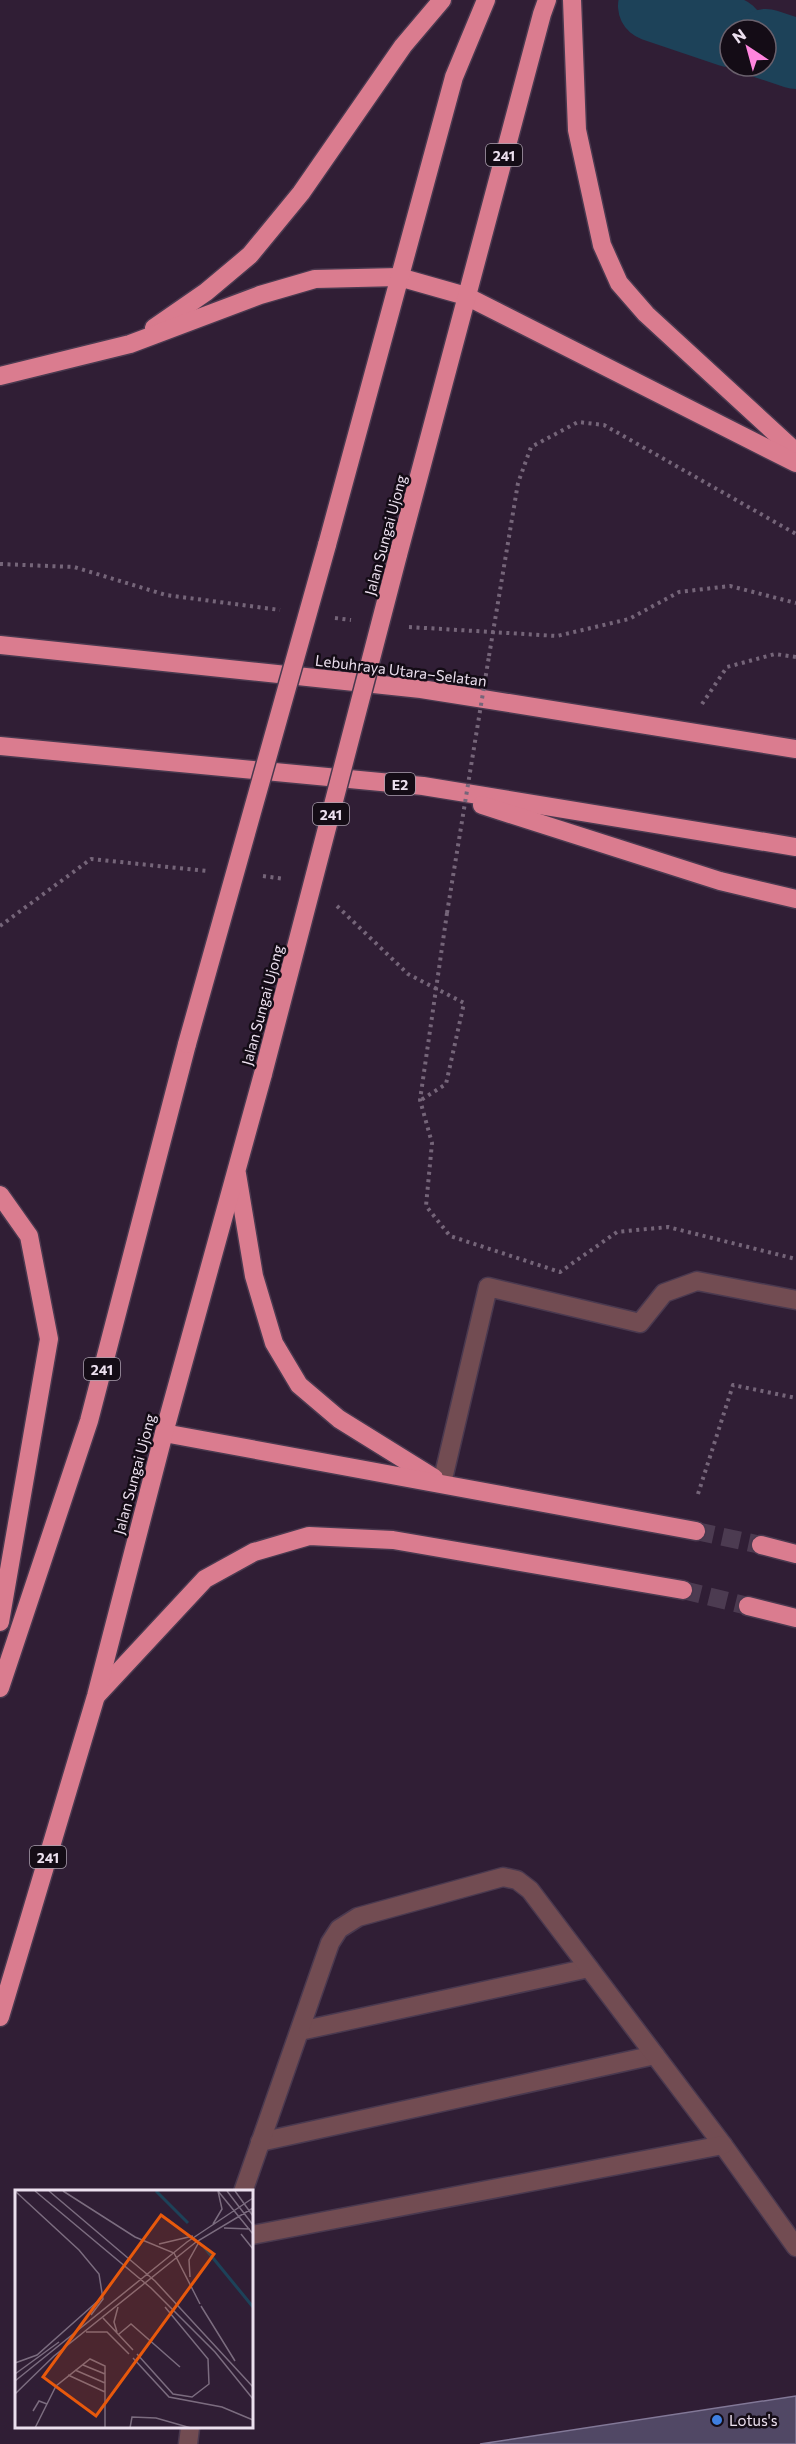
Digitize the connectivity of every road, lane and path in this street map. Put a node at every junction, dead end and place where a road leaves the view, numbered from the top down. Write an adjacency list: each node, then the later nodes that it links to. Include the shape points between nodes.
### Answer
1 (442, 0): 7 (highway, via 403,46 301,194 250,255 206,292)
2 (486, 0): 5 (highway, 241, via 454,76)
3 (572, 0): 9 (highway, via 577,130 602,245 619,283 646,314)
4 (544, 7): 6 (highway, Jalan Sungai Ujong / 241)
5 (399, 277): 6 (highway); 7 (highway, via 315,279 260,295); 42 (highway, 241, bridge, via 187,1044 89,1421)
6 (466, 296): 10 (highway); 27 (highway, Jalan Sungai Ujong / 241, bridge)
7 (130, 344): 8 (highway)
8 (0, 376)
9 (796, 452)
10 (796, 463)
11 (796, 534): 18 (path, via 604,425 578,422 531,447 518,483)
12 (0, 564): 14 (path, via 74,567 166,595)
13 (796, 603): 18 (path, via 730,586 679,592 629,619 557,636)
14 (291, 612)
15 (325, 616): 16 (path)
16 (359, 621)
17 (405, 627): 18 (path)
18 (493, 632): 29 (path, bridge, via 420,1100 432,1143 426,1206 450,1236 560,1272 617,1232 668,1227)
19 (0, 645): 21 (highway, Lebuhraya Utara–Selatan, via 421,689)
20 (796, 657): 21 (path, via 775,654 726,667)
21 (685, 730): 23 (highway, Lebuhraya Utara–Selatan)
22 (0, 746): 24 (highway, E2)
23 (796, 749)
24 (423, 786): 25 (highway, E2); 26 (highway, via 720,882)
25 (796, 847)
26 (796, 898)
27 (236, 1170): 32 (highway, Jalan Sungai Ujong / 241); 33 (highway, via 254,1276 274,1343 299,1385 339,1419)
28 (0, 1195): 41 (highway, via 29,1236 49,1340)
29 (796, 1259)
30 (796, 1300): 33 (lane, via 697,1281 664,1293 640,1323 488,1287)
31 (796, 1398): 34 (path, via 733,1385)
32 (164, 1433): 33 (highway); 43 (highway, Jalan Sungai Ujong / 241)
33 (442, 1483): 35 (highway)
34 (698, 1494)
35 (696, 1531)
36 (761, 1545): 37 (highway)
37 (796, 1554)
38 (682, 1590): 43 (highway, via 393,1540 309,1536 254,1552 205,1579)
39 (748, 1606): 40 (highway)
40 (796, 1618)
41 (0, 1622)
42 (0, 1688)
43 (96, 1696): 45 (highway, Jalan Sungai Ujong / 241)
44 (589, 1968): 46 (lane); 46 (lane, via 530,1890 517,1880 503,1877 358,1917 339,1929 330,1943); 47 (lane)
45 (0, 2017)
46 (300, 2031): 48 (lane)
47 (655, 2055): 48 (lane); 49 (lane)
48 (260, 2142): 50 (lane)
49 (723, 2145): 51 (lane); 52 (lane)
50 (244, 2190)
51 (254, 2235)
52 (796, 2247)
53 (190, 2429): 54 (lane)
54 (188, 2444)

